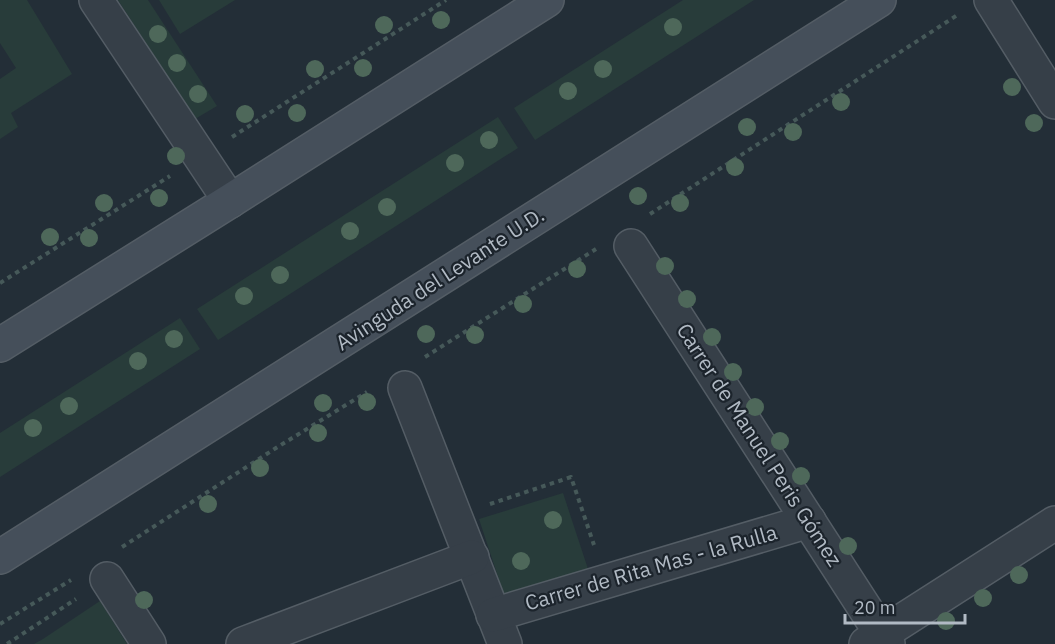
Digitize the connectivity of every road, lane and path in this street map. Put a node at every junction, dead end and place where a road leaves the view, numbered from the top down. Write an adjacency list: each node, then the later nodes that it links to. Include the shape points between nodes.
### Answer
1 (96, 0): 7 (street)
2 (547, 0): 7 (street)
3 (879, 0): 15 (street, Avinguda del Levante U.D.)
4 (991, 0): 6 (street)
5 (960, 13): 8 (path)
6 (1055, 102)
7 (230, 201): 9 (street)
8 (625, 237): 10 (path); 12 (street, Carrer de Manuel Peris Gómez)
9 (0, 345)
10 (400, 379): 11 (street); 16 (path, via 276,448)
11 (455, 515): 14 (street); 17 (path, via 571,477)
12 (809, 521): 17 (street, Carrer de Rita Mas - la Rulla); 20 (street, Carrer de Manuel Peris Gómez)
13 (1055, 523): 20 (street)
14 (472, 557): 19 (street); 23 (street)
15 (0, 558)
16 (101, 568): 18 (path); 21 (path); 22 (street)
17 (606, 581): 19 (street, Carrer de Rita Mas - la Rulla)
18 (0, 624)
19 (499, 629)
20 (879, 641)
21 (7, 644)
22 (149, 644)
23 (243, 644)

